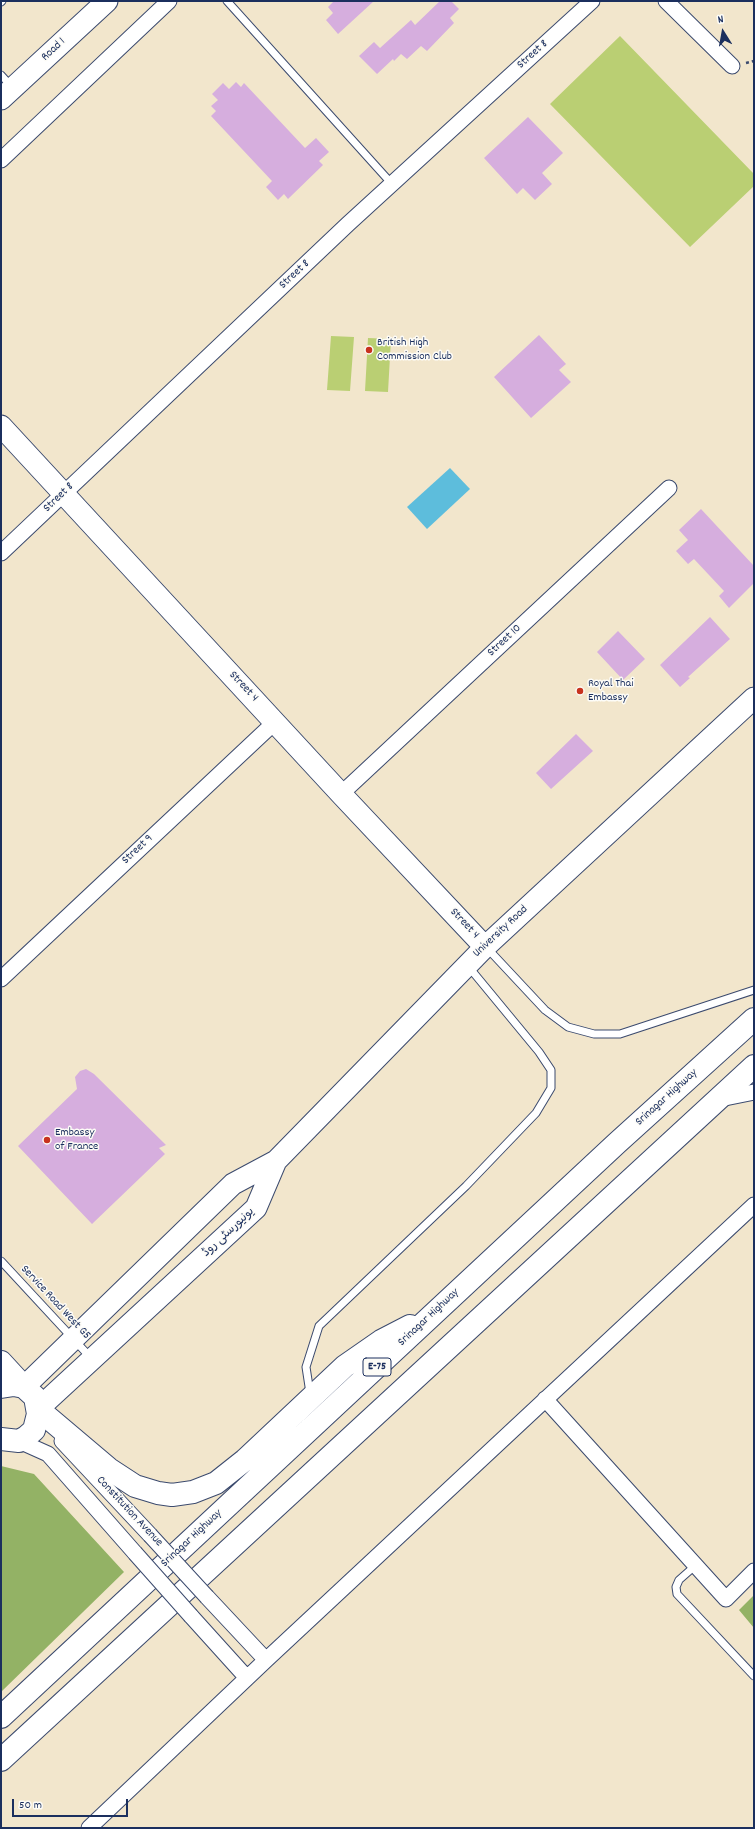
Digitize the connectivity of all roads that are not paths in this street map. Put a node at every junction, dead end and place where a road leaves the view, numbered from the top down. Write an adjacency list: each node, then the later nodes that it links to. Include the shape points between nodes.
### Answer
1 (107, 1): 7 (street, Road 1)
2 (169, 1): 8 (street)
3 (227, 1): 9 (lane)
4 (592, 1): 9 (street, Street 8)
5 (666, 1): 6 (street)
6 (732, 66)
7 (5, 87)
8 (1, 160)
9 (392, 184): 12 (street, Street 8)
10 (1, 426): 12 (street, Street 4)
11 (669, 488): 16 (street, Street 10)
12 (64, 493): 13 (street, Street 8); 15 (street, Street 4)
13 (1, 553)
14 (754, 698): 17 (street, University Road)
15 (275, 722): 16 (street, Street 4); 19 (street, Street 9)
16 (341, 794): 17 (street, Street 4)
17 (486, 946): 18 (street, University Road); 20 (lane, via 545,1010 568,1027 594,1034 620,1034)
18 (467, 965): 25 (street, University Road); 34 (lane, via 539,1052 551,1070 551,1088 536,1113 466,1186 319,1326 306,1367)
19 (1, 978)
20 (754, 990)
21 (754, 1019): 28 (main road, Srinagar Highway / E-75)
22 (754, 1066): 24 (main road, E-75)
23 (754, 1092): 24 (street)
24 (719, 1100): 44 (main road, E-75)
25 (276, 1161): 29 (street, via 232,1184); 30 (street, یونیورسٹی روڈ, via 256,1208)
26 (754, 1205): 35 (street)
27 (1, 1262): 29 (lane, Service Road West G5)
28 (432, 1316): 34 (main road, via 381,1341 345,1366); 43 (main road, Srinagar Highway / E-75)
29 (73, 1339): 30 (lane, Service Road West G5); 33 (street)
30 (92, 1359): 36 (street, یونیورسٹی روڈ)
31 (1, 1362): 33 (main road)
32 (1, 1386): 33 (main road, via 14,1384)
33 (24, 1387): 36 (main road, via 34,1397)
34 (311, 1398): 36 (main road, via 216,1483 193,1492 172,1495 135,1486)
35 (546, 1399): 38 (street); 40 (street)
36 (38, 1414): 37 (main road, via 34,1430); 40 (street, Constitution Avenue, bridge)
37 (7, 1443): 42 (street, Constitution Avenue, bridge, via 48,1454)
38 (696, 1565): 39 (street, via 726,1599); 41 (lane, via 679,1580 677,1594)
39 (754, 1571)
40 (266, 1660): 42 (street)
41 (754, 1676)
42 (247, 1678): 45 (street)
43 (1, 1717)
44 (1, 1760)
45 (89, 1828)

